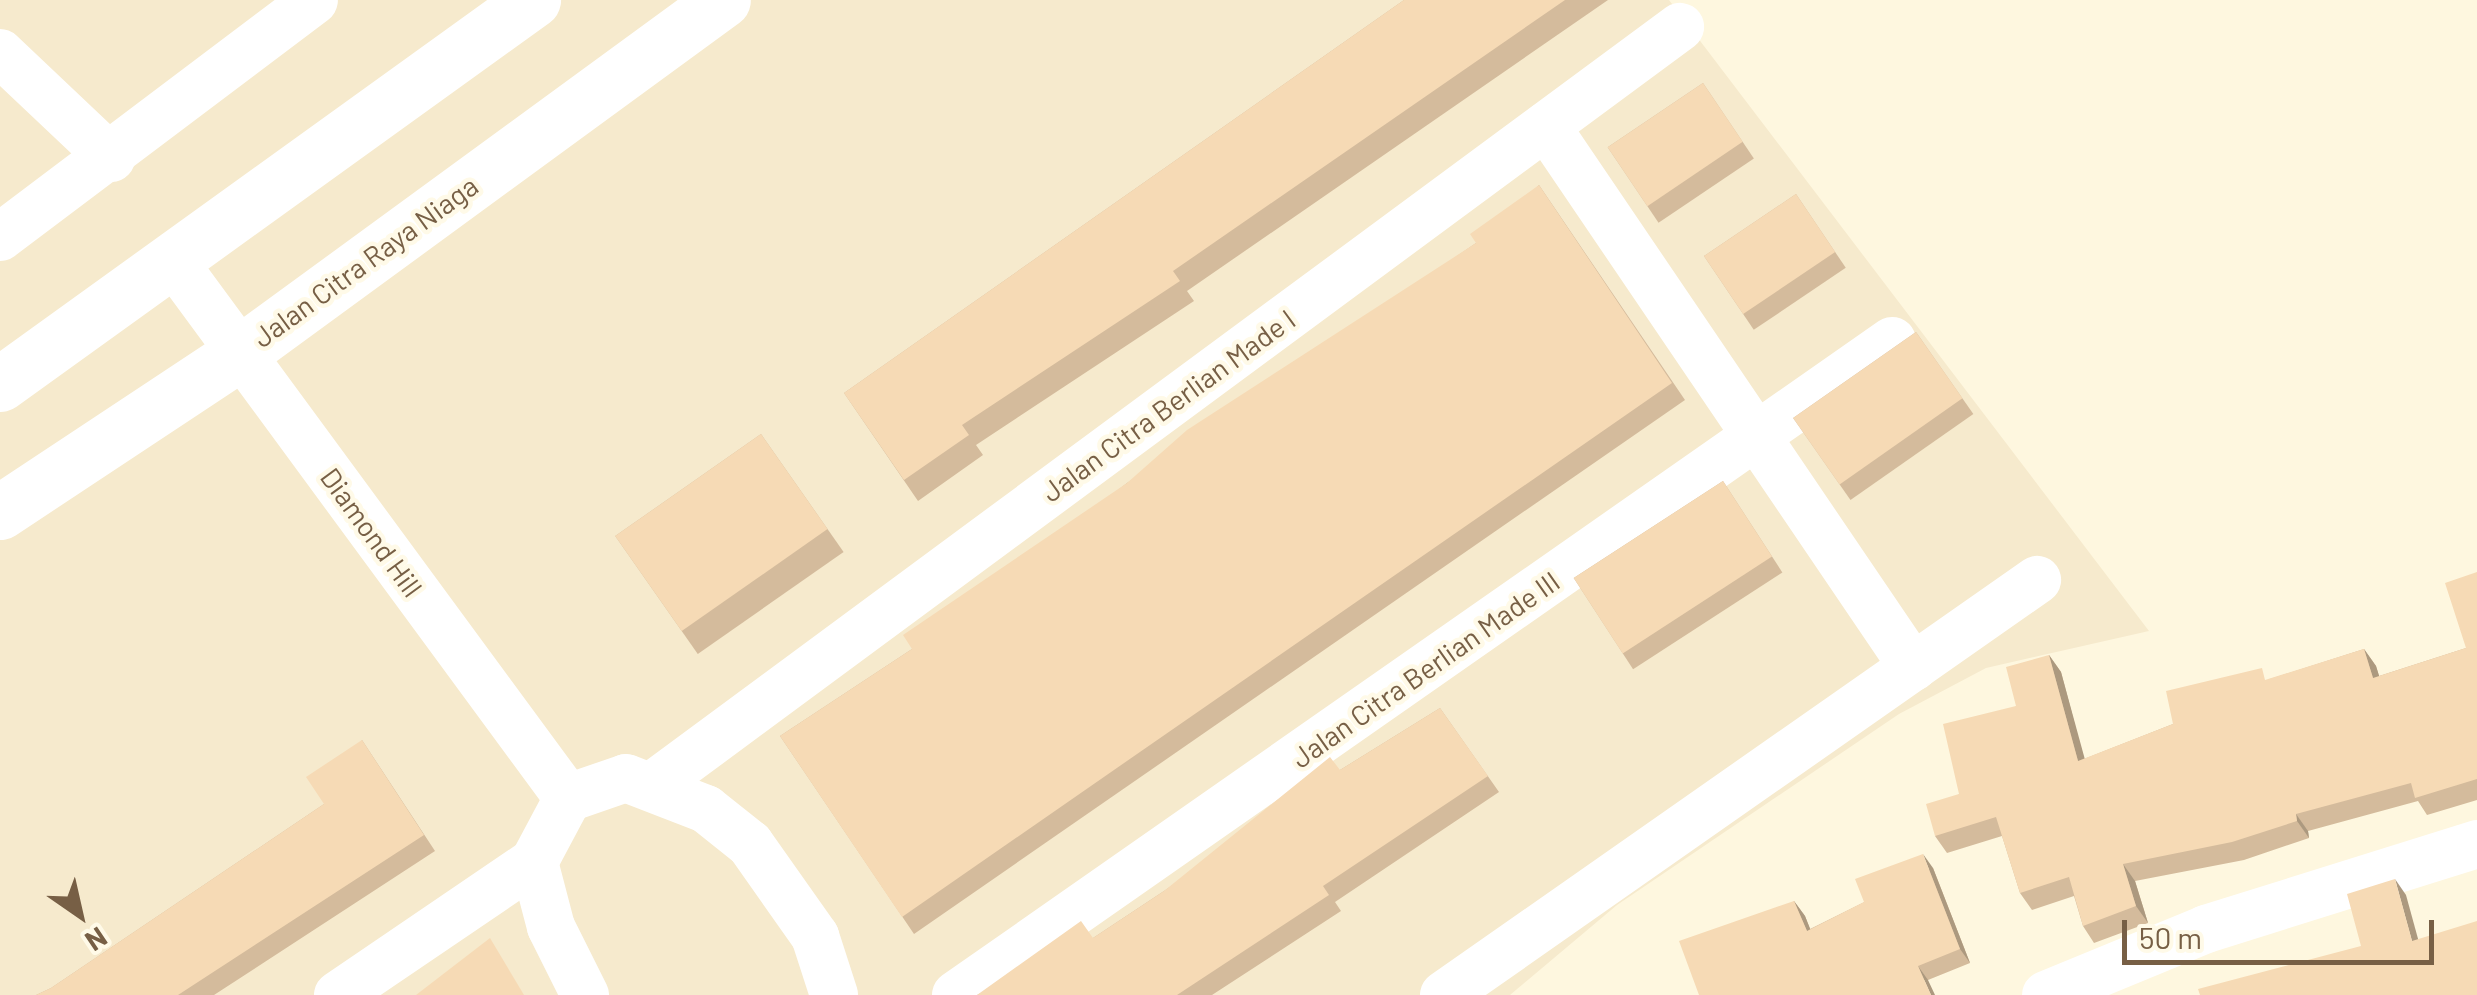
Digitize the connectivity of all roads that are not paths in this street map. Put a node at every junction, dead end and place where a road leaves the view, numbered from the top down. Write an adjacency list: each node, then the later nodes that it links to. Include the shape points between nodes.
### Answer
1 (314, 0): 7 (street)
2 (533, 0): 9 (street)
3 (723, 0): 11 (street, Jalan Citra Raya Niaga)
4 (1680, 28): 6 (street, Jalan Citra Berlian Made I)
5 (0, 53): 7 (street)
6 (1546, 126): 13 (street); 17 (street, Jalan Citra Berlian Made I)
7 (112, 158): 8 (street)
8 (0, 238)
9 (176, 265): 11 (street, Diamond Hill); 12 (street)
10 (1892, 341): 13 (street, Jalan Citra Berlian Made III)
11 (240, 353): 14 (street, Jalan Citra Raya Niaga); 18 (street, Diamond Hill)
12 (0, 384)
13 (1753, 441): 16 (street); 24 (street, Jalan Citra Berlian Made III)
14 (0, 512)
15 (2037, 580): 16 (street)
16 (1913, 667): 25 (street)
17 (656, 783): 18 (street, via 626,778); 23 (street, via 706,809 787,888)
18 (568, 798): 20 (street)
19 (2477, 844): 26 (street, via 2206,929)
20 (534, 862): 21 (street); 22 (street, via 551,926)
21 (338, 995)
22 (584, 995)
23 (834, 995)
24 (956, 995)
25 (1444, 995)
26 (2046, 995)

